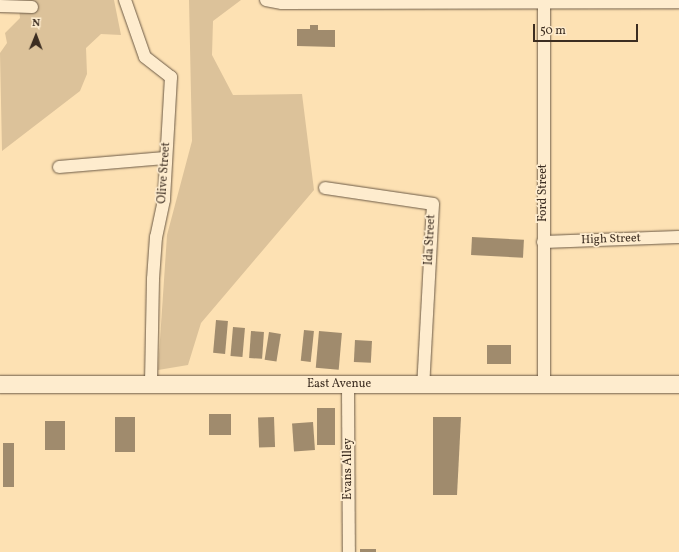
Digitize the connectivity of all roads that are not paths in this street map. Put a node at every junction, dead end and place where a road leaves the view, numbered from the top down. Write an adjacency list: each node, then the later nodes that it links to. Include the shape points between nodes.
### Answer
1 (125, 0): 8 (street, Olive Street, via 145,57 170,77)
2 (266, 0): 4 (street, via 282,3)
3 (640, 1): 4 (street); 5 (street)
4 (544, 2): 12 (street, Ford Street)
5 (679, 2)
6 (0, 6): 7 (street)
7 (32, 7)
8 (165, 158): 9 (street); 17 (street, Olive Street, via 164,200 156,237 153,279)
9 (59, 167)
10 (325, 188): 18 (street, Ida Street, via 433,204)
11 (679, 237): 12 (street, High Street)
12 (543, 242): 14 (street, Ford Street)
13 (0, 384): 17 (street, East Avenue)
14 (544, 384): 15 (street, East Avenue); 18 (street, East Avenue)
15 (679, 384)
16 (348, 385): 17 (street, East Avenue); 18 (street, East Avenue); 19 (street, Evans Alley)
17 (150, 386)
18 (423, 386)
19 (349, 552)

